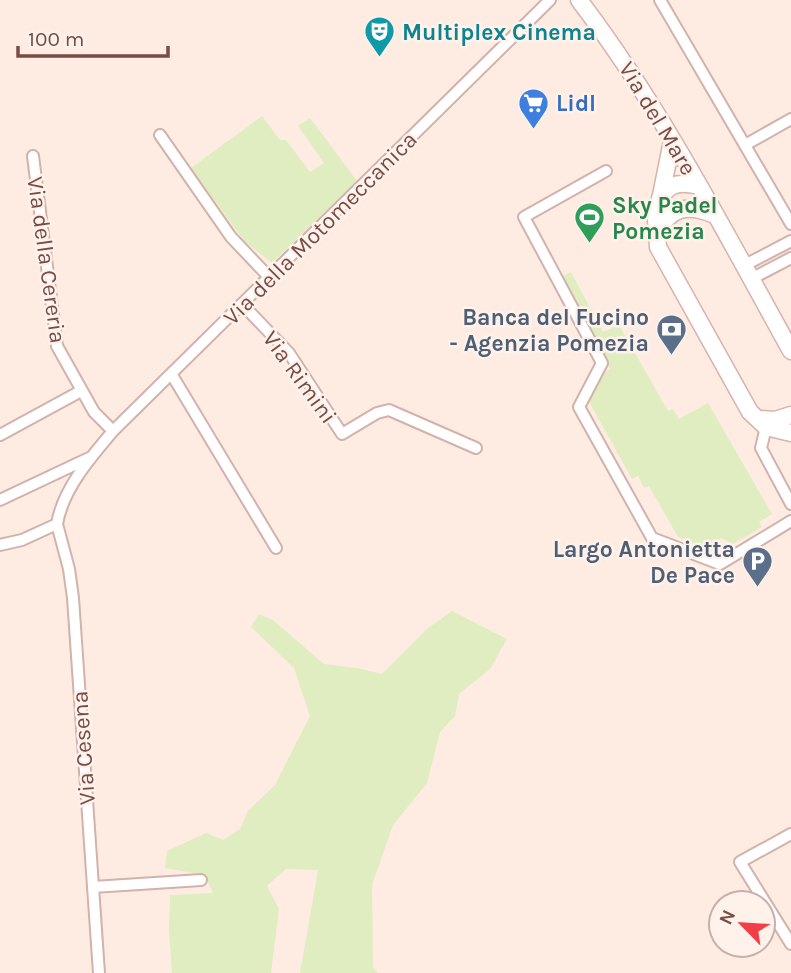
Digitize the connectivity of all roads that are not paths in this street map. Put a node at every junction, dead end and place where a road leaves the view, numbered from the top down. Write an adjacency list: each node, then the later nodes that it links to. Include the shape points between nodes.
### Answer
1 (550, 0): 18 (street, Via della Motomeccanica)
2 (579, 0): 6 (main road, Via del Mare, via 619,54)
3 (660, 0): 7 (street)
4 (791, 119): 7 (street)
5 (160, 135): 18 (street, via 231,237)
6 (672, 141): 10 (main road, Via del Mare); 11 (main road)
7 (745, 145): 13 (street)
8 (33, 156): 22 (street, Via della Cereria, via 57,345)
9 (606, 171): 32 (street, via 524,217 601,363 579,407 652,538 720,564)
10 (698, 186): 11 (main road, via 674,184); 12 (main road, Via del Mare)
11 (660, 198): 14 (main road)
12 (715, 215): 14 (main road, via 682,209 666,220); 17 (main road, Via del Mare)
13 (791, 224)
14 (656, 237): 24 (main road)
15 (791, 242): 17 (street)
16 (791, 258): 17 (street)
17 (747, 273): 20 (main road, Via del Mare)
18 (269, 278): 19 (street, Via della Motomeccanica)
19 (242, 304): 21 (street, Via della Motomeccanica); 28 (street, Via Rimini, via 289,353 342,434 377,412 389,410)
20 (791, 351)
21 (172, 374): 25 (street, Via della Motomeccanica); 35 (street)
22 (81, 391): 25 (street, Via della Cereria, via 98,418); 27 (street)
23 (791, 415): 24 (main road)
24 (760, 422): 26 (main road); 31 (street, via 761,448)
25 (113, 431): 29 (street, Via della Motomeccanica)
26 (791, 433)
27 (0, 435)
28 (476, 448)
29 (92, 457): 30 (street, Via della Motomeccanica); 33 (street, Via della Motomeccanica, via 69,492)
30 (0, 500)
31 (791, 504)
32 (791, 521)
33 (57, 524): 34 (street); 38 (street, Via Cesena, via 73,598)
34 (0, 545)
35 (276, 548)
36 (791, 834): 39 (street, via 740,862)
37 (201, 880): 38 (street)
38 (93, 887): 40 (street, Via Cesena)
39 (791, 944)
40 (99, 973)

